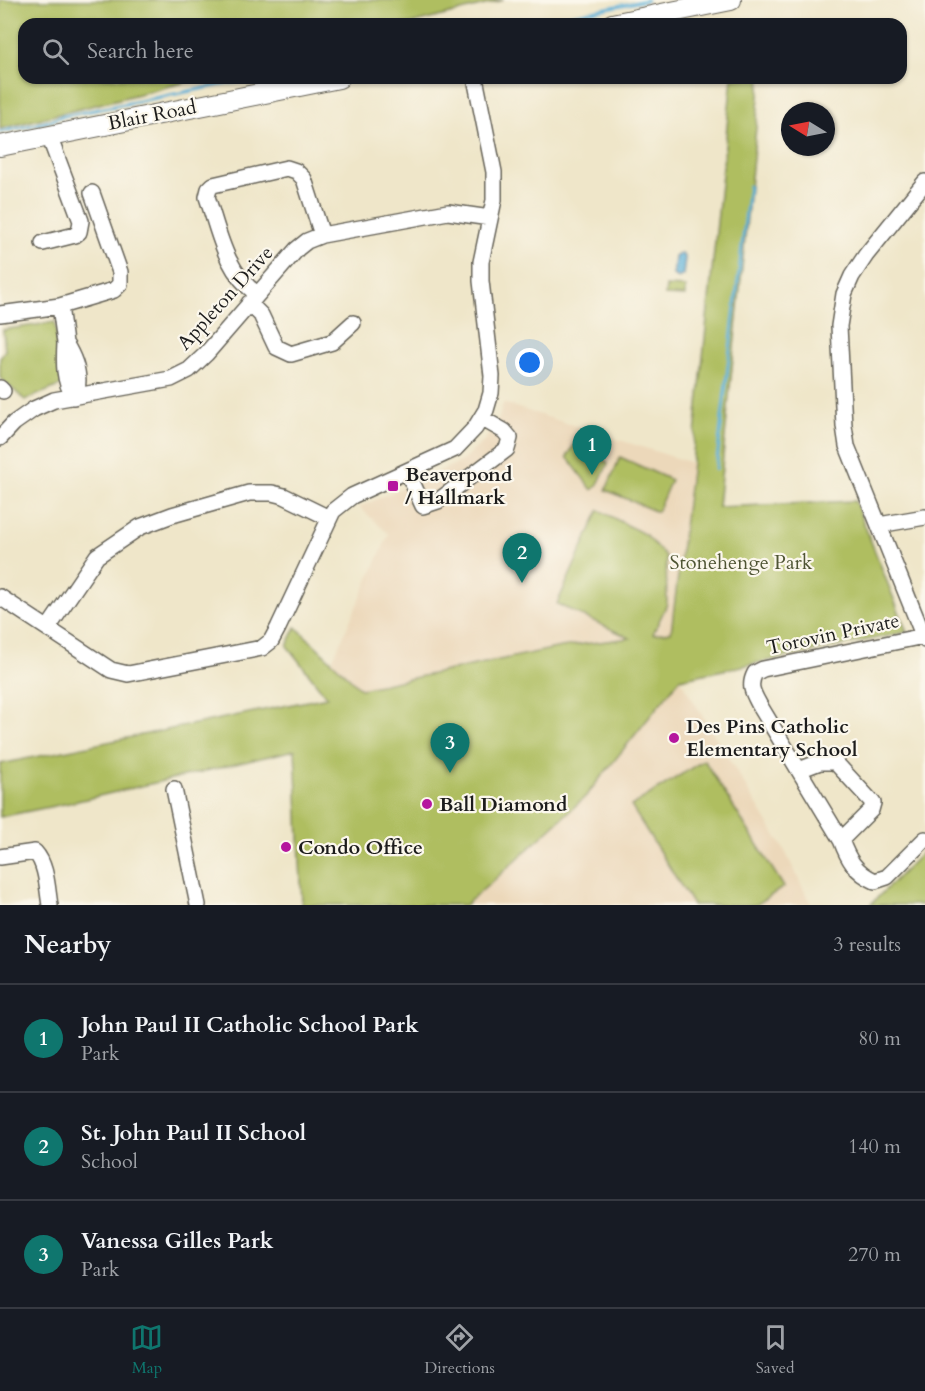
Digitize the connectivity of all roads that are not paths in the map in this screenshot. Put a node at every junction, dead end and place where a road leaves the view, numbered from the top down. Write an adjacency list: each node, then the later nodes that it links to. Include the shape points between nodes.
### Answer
1 (731, 0): 2 (main road)
2 (642, 18)
3 (309, 84): 5 (main road, Blair Road)
4 (477, 84): 9 (street, via 494,172)
5 (49, 136): 6 (main road, Blair Road); 11 (street, via 81,221 75,235)
6 (0, 146)
7 (925, 182): 22 (street, via 852,276 844,294 839,326 848,446)
8 (92, 193): 13 (street, via 120,272 120,284 114,290)
9 (490, 218): 10 (street, Appleton Drive, via 448,212); 17 (street, via 481,281 492,376 491,393)
10 (322, 235): 12 (street, Appleton Drive, via 297,249); 12 (street, via 304,179 296,171 287,168 213,185 207,197 229,262)
11 (43, 243)
12 (253, 298): 15 (street, via 276,347 291,354 332,342); 16 (street, Appleton Drive, via 189,370 171,379)
13 (60, 306): 14 (street); 16 (street, via 65,343 74,357 80,386)
14 (0, 314)
15 (353, 323)
16 (74, 397): 18 (street, Appleton Drive, via 34,409)
17 (481, 418): 19 (street, via 455,449); 19 (street, via 510,438 507,449 438,501 423,506)
18 (0, 438)
19 (407, 471): 21 (street, via 352,496)
20 (925, 517): 22 (street)
21 (329, 518): 24 (street, via 284,496 249,493 140,527 97,556); 24 (street, via 278,628 262,648 128,674 111,670)
22 (879, 525): 25 (street)
23 (0, 597): 24 (street)
24 (48, 628)
25 (924, 638): 26 (street, Torovin Private, via 756,673 751,691)
26 (799, 770): 29 (street, Torovin Private); 29 (street, via 820,762 835,762 873,803 872,810)
27 (174, 789): 32 (street)
28 (925, 839): 29 (street, Torovin Private, via 887,877 875,882 849,862)
29 (841, 840)
30 (0, 857): 31 (street, via 35,852 44,868)
31 (50, 905)
32 (198, 905)

